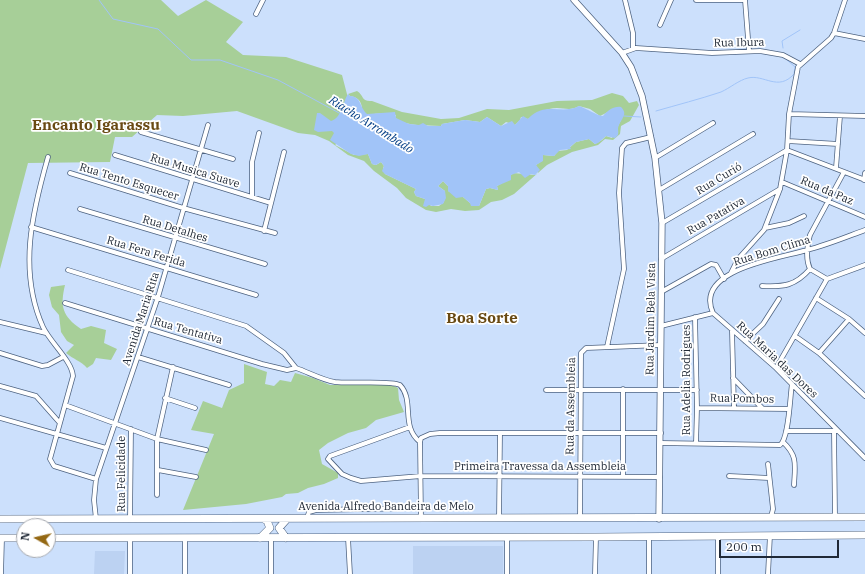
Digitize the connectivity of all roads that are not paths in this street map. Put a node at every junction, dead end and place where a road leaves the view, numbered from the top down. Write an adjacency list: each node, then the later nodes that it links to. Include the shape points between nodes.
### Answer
1 (263, 0): 8 (street)
2 (574, 0): 14 (main road, Rua Jardim Bela Vista)
3 (625, 0): 12 (street, via 633,33)
4 (672, 0): 9 (street)
5 (696, 0): 6 (street)
6 (744, 0): 13 (street)
7 (845, 0): 10 (street)
8 (256, 14)
9 (660, 25)
10 (834, 33): 11 (street); 15 (street, via 822,47)
11 (865, 39)
12 (633, 48): 13 (street, Rua Ibura, via 712,53); 14 (street)
13 (749, 51): 15 (street, Rua Ibura, via 780,54)
14 (622, 54): 24 (main road, Rua Jardim Bela Vista, via 638,84)
15 (800, 64): 16 (street)
16 (789, 114): 17 (street); 25 (street)
17 (840, 116): 18 (street); 26 (street)
18 (865, 116)
19 (713, 123): 32 (street)
20 (208, 125): 27 (street, Avenida Maria Rita)
21 (141, 132): 27 (street)
22 (259, 133): 43 (street, via 252,162)
23 (753, 134): 42 (street)
24 (651, 137): 32 (main road, Rua Jardim Bela Vista); 86 (street, via 627,142 623,146 619,193 624,269)
25 (788, 141): 26 (street); 28 (street)
26 (838, 144): 34 (street)
27 (201, 150): 33 (street); 38 (street, Avenida Maria Rita)
28 (787, 150): 34 (street); 40 (street); 50 (street, Rua Curió)
29 (284, 152): 45 (street)
30 (115, 155): 38 (street, Rua Musica Suave)
31 (48, 157): 51 (street)
32 (655, 158): 42 (main road, Rua Jardim Bela Vista)
33 (233, 159)
34 (836, 168): 35 (street)
35 (844, 172): 39 (street); 44 (street)
36 (70, 173): 46 (street, Rua Tento Esquecer)
37 (865, 173): 39 (street)
38 (192, 180): 43 (street, Rua Musica Suave); 46 (street, Avenida Maria Rita)
39 (865, 180)
40 (782, 182): 41 (street); 44 (street, Rua da Paz)
41 (780, 188): 52 (street); 58 (street, Rua Patativa)
42 (659, 190): 50 (main road, Rua Jardim Bela Vista)
43 (252, 198): 45 (street, Rua Musica Suave)
44 (829, 202): 49 (street, Rua da Paz); 57 (street, via 810,235)
45 (270, 203): 54 (street)
46 (183, 208): 54 (street, Rua Tento Esquecer); 56 (street, Avenida Maria Rita)
47 (80, 210): 56 (street, Rua Detalhes)
48 (804, 216): 52 (street, via 789,223)
49 (865, 217)
50 (662, 223): 58 (main road, Rua Jardim Bela Vista)
51 (31, 227): 61 (street, Rua Fera Ferida); 82 (street, via 29,280 35,307)
52 (765, 228): 64 (street, via 738,259)
53 (865, 230): 57 (street, Rua Bom Clima)
54 (264, 231): 55 (street, Rua Tento Esquecer)
55 (275, 233)
56 (175, 238): 59 (street, Rua Detalhes); 61 (street, Avenida Maria Rita)
57 (807, 250): 62 (street); 64 (street, Rua Bom Clima, via 754,264)
58 (661, 259): 68 (main road, Rua Jardim Bela Vista)
59 (264, 264)
60 (864, 267): 66 (street)
61 (167, 268): 69 (street, Rua Fera Ferida); 70 (street, Avenida Maria Rita)
62 (810, 269): 66 (street); 67 (street, via 795,283)
63 (68, 270): 70 (street)
64 (731, 274): 65 (street, Rua Bom Clima)
65 (724, 279): 68 (street, via 716,265 711,264); 74 (street, Rua Bom Clima, via 711,293 710,305)
66 (827, 279): 71 (street)
67 (762, 286)
68 (661, 292): 78 (main road, Rua Jardim Bela Vista)
69 (256, 295)
70 (158, 297): 79 (street, Avenida Maria Rita); 92 (street, via 246,326 284,353)
71 (816, 298): 76 (street); 83 (street)
72 (779, 299): 84 (street, via 763,324)
73 (65, 303): 79 (street, Rua Tentativa)
74 (713, 313): 75 (street); 80 (street, Rua Maria das Dores)
75 (695, 317): 78 (street); 102 (street, Rua Adelia Rodrigues)
76 (849, 319): 81 (street); 88 (street)
77 (0, 322): 82 (street)
78 (661, 326): 85 (main road, Rua Jardim Bela Vista)
79 (148, 329): 90 (street, Avenida Maria Rita); 92 (street, Rua Tentativa, via 287,370)
80 (732, 331): 84 (street, Rua Maria das Dores); 94 (street)
81 (865, 332)
82 (46, 333): 89 (street)
83 (795, 336): 88 (street); 93 (street)
84 (745, 341): 93 (street, Rua Maria das Dores)
85 (661, 345): 86 (street, Rua da Assembleia); 99 (main road, Rua Jardim Bela Vista)
86 (607, 347): 101 (street, Rua da Assembleia, via 586,348 582,351)
87 (0, 353): 89 (street, via 42,366)
88 (819, 353): 103 (street)
89 (63, 357): 105 (street, via 74,376)
90 (138, 357): 91 (street); 113 (street, Avenida Maria Rita)
91 (173, 367): 96 (street); 104 (street)
92 (296, 368): 114 (street, via 334,382 398,384 405,392)
93 (776, 368): 95 (street, Rua Maria das Dores)
94 (733, 378): 108 (street); 109 (street)
95 (792, 384): 110 (street); 118 (street, Rua Maria das Dores)
96 (229, 385)
97 (0, 386): 112 (street, via 36,396)
98 (622, 389): 99 (street); 101 (street); 121 (street)
99 (660, 389): 102 (street); 122 (main road, Rua Jardim Bela Vista)
100 (546, 390): 101 (street)
101 (580, 390): 120 (street, Rua da Assembleia)
102 (697, 390): 107 (street, Rua Adelia Rodrigues)
103 (865, 396)
104 (165, 398): 106 (street); 124 (street)
105 (65, 405): 112 (street); 113 (street)
106 (195, 408)
107 (697, 408): 108 (street, Rua Pombos); 128 (street, Rua Adelia Rodrigues)
108 (734, 408): 109 (street, Rua Pombos)
109 (762, 408): 110 (street, Rua Pombos)
110 (789, 409): 116 (street, Rua Pombos)
111 (0, 418): 123 (street)
112 (60, 422): 123 (street)
113 (115, 422): 115 (street); 129 (street, Avenida Maria Rita)
114 (410, 427): 125 (street, via 414,437); 134 (street, Primeira Travessa da Assembleia, via 330,456 328,459 342,474 361,480)
115 (131, 429): 124 (street); 153 (street, Rua Felicidade)
116 (786, 431): 117 (street); 126 (street, Rua Pombos)
117 (834, 431): 118 (street); 147 (street)
118 (839, 431): 131 (street, Rua Maria das Dores)
119 (500, 433): 120 (street); 125 (street, via 430,434 423,437); 135 (street)
120 (580, 433): 121 (street); 136 (street, Rua da Assembleia)
121 (623, 433): 122 (street); 137 (street)
122 (661, 433): 127 (main road, Rua Jardim Bela Vista)
123 (56, 434): 129 (street); 142 (street, via 50,456 51,464)
124 (157, 439): 130 (street); 133 (street)
125 (420, 442): 134 (street)
126 (783, 442): 128 (street, via 777,445); 143 (street, via 794,457)
127 (661, 443): 128 (street); 140 (main road, Rua Jardim Bela Vista)
128 (696, 443)
129 (106, 448): 142 (street, Avenida Maria Rita)
130 (206, 450)
131 (865, 458)
132 (768, 464): 141 (street)
133 (158, 470): 139 (street); 144 (street)
134 (421, 476): 135 (street, Primeira Travessa da Assembleia); 145 (street)
135 (500, 476): 136 (street, Primeira Travessa da Assembleia); 150 (street)
136 (579, 476): 137 (street, Primeira Travessa da Assembleia); 151 (street, Rua da Assembleia)
137 (623, 476): 140 (street, Primeira Travessa da Assembleia)
138 (729, 476): 141 (street)
139 (196, 477)
140 (660, 477): 158 (main road, Rua Jardim Bela Vista)
141 (769, 478): 146 (street, via 773,508)
142 (96, 479): 152 (street, Avenida Maria Rita)
143 (794, 485)
144 (157, 495)
145 (421, 508): 156 (street, via 316,510 310,512); 157 (street)
146 (771, 517): 147 (highway, Avenida Alfredo Bandeira de Melo); 158 (highway, Avenida Alfredo Bandeira de Melo)
147 (835, 517): 148 (highway, Avenida Alfredo Bandeira de Melo)
148 (865, 517)
149 (0, 518): 152 (highway, Avenida Alfredo Bandeira de Melo)
150 (499, 518): 151 (highway, Avenida Alfredo Bandeira de Melo); 157 (highway, Avenida Alfredo Bandeira de Melo)
151 (580, 518): 158 (highway, Avenida Alfredo Bandeira de Melo)
152 (96, 519): 153 (highway, Avenida Alfredo Bandeira de Melo)
153 (130, 519): 154 (highway, Avenida Alfredo Bandeira de Melo)
154 (264, 519): 155 (highway, Avenida Alfredo Bandeira de Melo); 170 (highway, via 270,528)
155 (287, 519): 156 (highway, Avenida Alfredo Bandeira de Melo); 172 (highway, via 280,528)
156 (307, 519): 157 (highway, Avenida Alfredo Bandeira de Melo)
157 (421, 519)
158 (659, 519)
159 (770, 534): 160 (highway); 161 (highway); 183 (street)
160 (865, 535)
161 (718, 536): 165 (highway); 182 (street)
162 (185, 537): 169 (highway); 170 (highway); 176 (street)
163 (507, 537): 164 (highway); 173 (highway); 179 (street)
164 (596, 537): 165 (highway); 180 (street)
165 (649, 537): 181 (street)
166 (1, 538): 167 (highway); 174 (street)
167 (16, 538)
168 (56, 538): 169 (highway)
169 (130, 538): 175 (street)
170 (260, 538): 171 (highway)
171 (271, 538): 172 (highway); 177 (street)
172 (286, 538): 173 (highway)
173 (348, 538): 178 (street)
174 (1, 574)
175 (130, 574)
176 (185, 574)
177 (271, 574)
178 (350, 574)
179 (507, 574)
180 (595, 574)
181 (649, 574)
182 (718, 574)
183 (768, 574)

